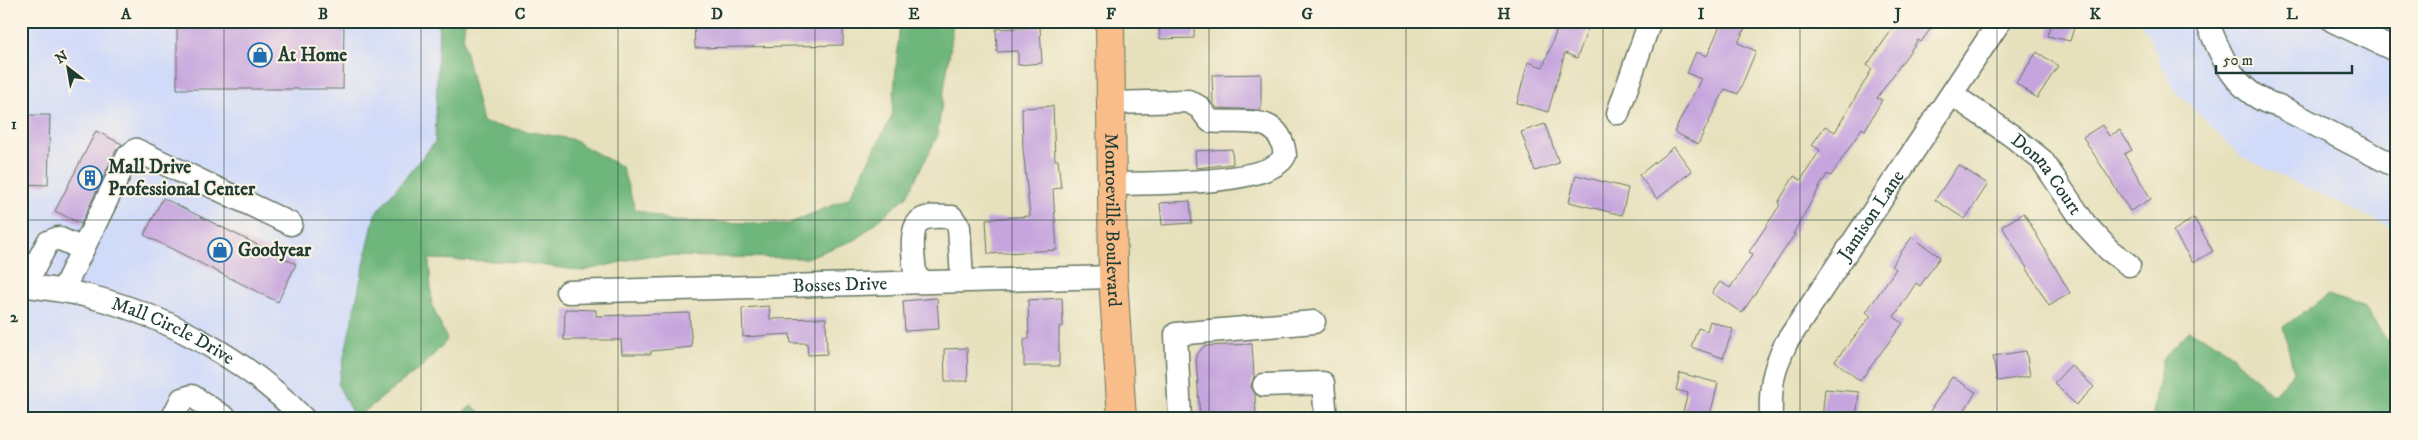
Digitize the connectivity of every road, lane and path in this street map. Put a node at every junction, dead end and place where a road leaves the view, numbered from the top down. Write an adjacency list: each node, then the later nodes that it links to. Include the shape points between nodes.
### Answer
1 (1110, 21): 8 (main road, Monroeville Boulevard)
2 (1650, 21): 9 (street)
3 (2000, 21): 7 (street, Jamison Lane)
4 (2207, 21): 10 (street, via 2221,59 2245,89 2264,103 2279,106)
5 (2333, 21): 6 (street)
6 (2397, 50)
7 (1953, 95): 14 (street, Donna Court, via 2042,160 2085,224 2109,250); 29 (street, Jamison Lane, via 1786,344 1774,370 1770,394)
8 (1110, 103): 11 (main road, Monroeville Boulevard); 11 (street, via 1188,101 1213,121 1266,124 1274,127 1284,143 1285,155 1283,160 1266,171 1254,175)
9 (1618, 113)
10 (2397, 168)
11 (1112, 184): 15 (main road, Monroeville Boulevard)
12 (291, 224): 13 (street, via 136,150 128,156)
13 (83, 249): 18 (street, via 58,238 48,242); 19 (street)
14 (2130, 266)
15 (1113, 277): 16 (street, Bosses Drive); 26 (main road, Monroeville Boulevard)
16 (962, 280): 17 (street, Bosses Drive); 17 (street, via 959,227 952,217 926,218 916,226 913,237)
17 (916, 281): 20 (street, Bosses Drive)
18 (23, 285): 19 (street, Mall Circle Drive)
19 (63, 290): 25 (street, Mall Circle Drive, via 125,307 208,346 268,384)
20 (568, 292)
21 (1314, 322): 27 (street, via 1176,334)
22 (1264, 385): 28 (street, via 1323,383)
23 (172, 419): 24 (street, via 182,400 192,396)
24 (227, 419)
25 (304, 419)
26 (1122, 419)
27 (1180, 419)
28 (1326, 419)
29 (1771, 419)

